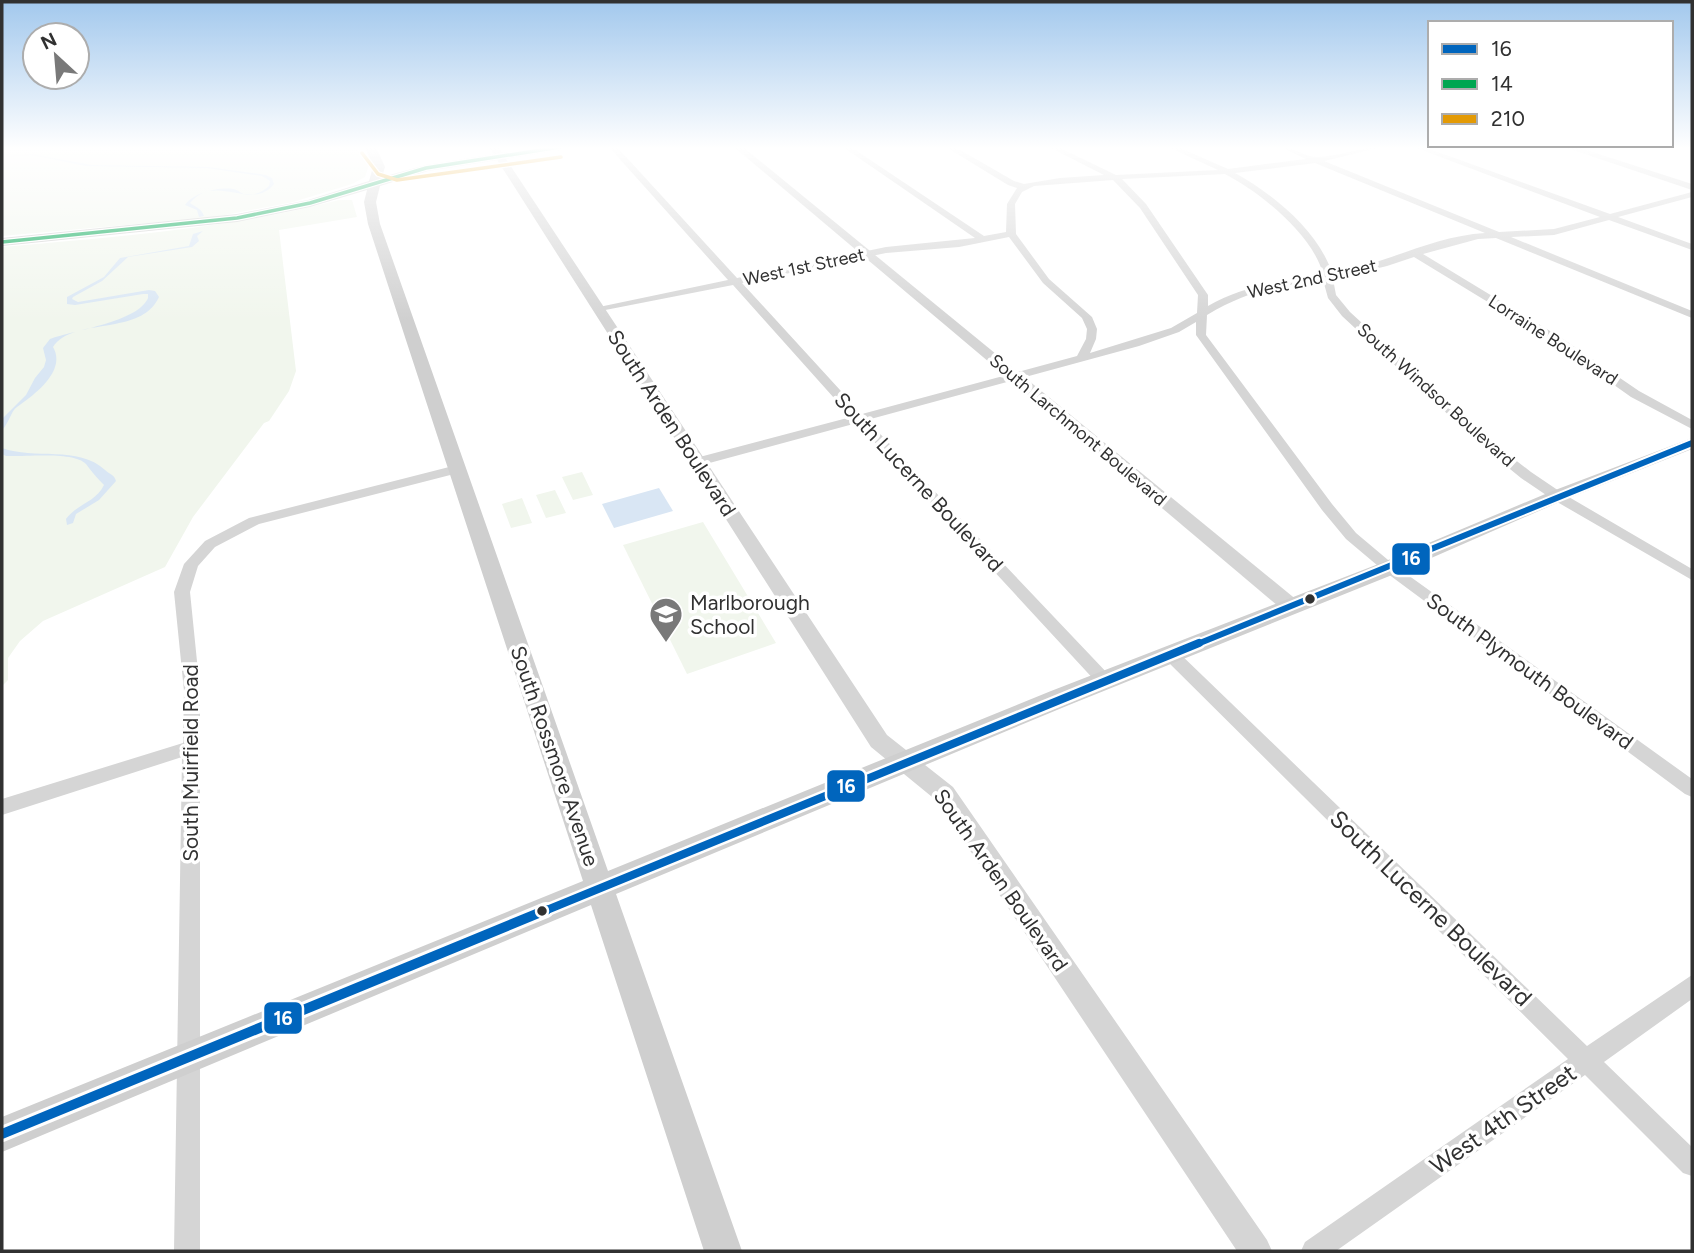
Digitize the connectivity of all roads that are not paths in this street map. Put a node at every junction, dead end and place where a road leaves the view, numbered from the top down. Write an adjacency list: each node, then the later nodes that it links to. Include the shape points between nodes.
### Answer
1 (298, 205): 17 (main road, via 209,222)
2 (371, 205): 32 (main road, South Rossmore Avenue)
3 (531, 205): 23 (street, South Arden Boulevard)
4 (667, 205): 22 (street, South Lucerne Boulevard)
5 (808, 205): 20 (street, South Larchmont Boulevard)
6 (933, 205): 16 (street)
7 (1011, 205): 15 (street)
8 (1142, 205): 24 (street, South Plymouth Boulevard, via 1199,288 1205,304)
9 (1274, 205): 21 (street, South Windsor Boulevard, via 1296,225)
10 (1427, 205): 14 (street)
11 (1579, 205): 13 (street)
12 (1648, 205): 13 (street, West 2nd Street)
13 (1608, 216): 14 (street, West 2nd Street, via 1554,232); 18 (street)
14 (1494, 233): 19 (street, West 2nd Street); 25 (street)
15 (1011, 234): 16 (street, West 1st Street); 26 (street, via 1046,281 1087,317 1091,339)
16 (982, 239): 20 (street, West 1st Street)
17 (2, 242)
18 (1692, 247)
19 (1415, 253): 21 (street, West 2nd Street); 29 (street, Lorraine Boulevard, via 1556,339 1635,394)
20 (866, 254): 22 (street, West 1st Street); 27 (street, South Larchmont Boulevard)
21 (1329, 278): 24 (street, West 2nd Street, via 1258,287); 33 (street, South Windsor Boulevard, via 1334,301 1366,335 1487,444)
22 (736, 281): 23 (street, West 1st Street); 28 (street, South Lucerne Boulevard)
23 (598, 310): 31 (street, South Arden Boulevard)
24 (1202, 314): 26 (street, West 2nd Street, via 1175,330); 34 (street, South Plymouth Boulevard, via 1201,335 1326,507)
25 (1692, 316)
26 (1081, 359): 27 (street, West 2nd Street)
27 (1014, 377): 28 (street, West 2nd Street); 36 (street, South Larchmont Boulevard)
28 (859, 418): 31 (street, West 2nd Street); 38 (street, South Lucerne Boulevard)
29 (1692, 425)
30 (1692, 443): 33 (main road)
31 (698, 462): 40 (street, South Arden Boulevard, via 879,741)
32 (457, 469): 39 (street, South Muirfield Road, via 254,521 199,553 181,592 190,657); 43 (main road, South Rossmore Avenue)
33 (1557, 496): 34 (main road); 35 (street, South Windsor Boulevard)
34 (1389, 568): 36 (main road); 41 (street, South Plymouth Boulevard)
35 (1692, 575)
36 (1291, 606): 37 (main road)
37 (1170, 654): 38 (main road); 46 (street, South Lucerne Boulevard)
38 (1104, 680): 40 (main road)
39 (192, 747): 42 (street); 45 (street, South Muirfield Road)
40 (906, 761): 43 (main road); 51 (street, South Arden Boulevard, via 944,794)
41 (1692, 789)
42 (2, 807)
43 (599, 886): 45 (main road); 50 (main road, South Rossmore Avenue)
44 (1692, 986): 46 (street, West 4th Street)
45 (189, 1056): 47 (main road); 49 (street, South Muirfield Road)
46 (1587, 1060): 48 (street, South Lucerne Boulevard); 52 (street, West 4th Street)
47 (2, 1134)
48 (1692, 1164)
49 (187, 1251)
50 (723, 1251)
51 (1256, 1251)
52 (1314, 1251)

